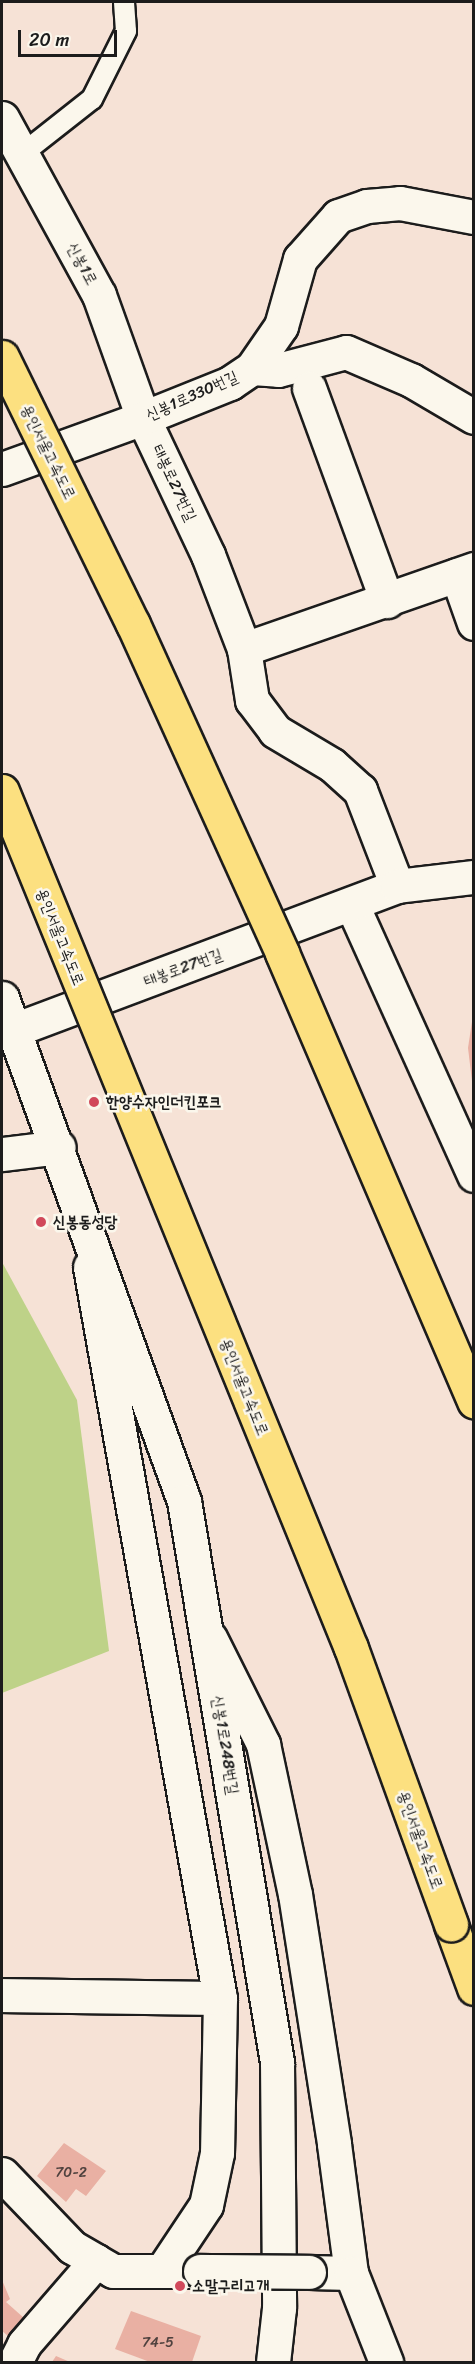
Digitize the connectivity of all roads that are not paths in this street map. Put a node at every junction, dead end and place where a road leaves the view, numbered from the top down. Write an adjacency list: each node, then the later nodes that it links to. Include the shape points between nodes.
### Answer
1 (124, 2): 3 (lane, via 126,31 92,99)
2 (2, 118): 3 (street, 신봉1로)
3 (22, 154): 9 (street, 신봉1로, via 99,295)
4 (474, 217): 6 (street, 신봉1로330번길, via 400,203 367,206 338,216 300,259 281,326)
5 (2, 357): 25 (highway, 용인서울고속도로, bridge, via 133,624 258,900)
6 (252, 368): 8 (street, via 278,370 346,352 411,380); 9 (street, 신봉1로330번길, via 230,383)
7 (309, 388): 12 (street)
8 (474, 417)
9 (143, 418): 10 (street, 신봉1로330번길); 14 (street, 태봉로27번길, via 208,555)
10 (2, 469)
11 (466, 572): 12 (street); 13 (street)
12 (387, 601): 14 (street)
13 (474, 623)
14 (244, 650): 17 (street, 태봉로27번길, via 246,680 263,717 360,790)
15 (2, 791): 27 (highway, 용인서울고속도로, bridge, via 351,1648)
16 (474, 877): 17 (street, 태봉로27번길)
17 (397, 885): 18 (street, 태봉로27번길)
18 (353, 907): 20 (street, 태봉로27번길); 23 (street)
19 (2, 998): 20 (street)
20 (14, 1030): 21 (street)
21 (59, 1147): 22 (street); 24 (street, 신봉1로248번길)
22 (2, 1154)
23 (474, 1175)
24 (76, 1195): 26 (street, 신봉1로248번길, via 184,1501); 29 (street)
25 (474, 1402)
26 (206, 1630): 33 (street, via 263,1744 295,1894); 35 (street, 신봉1로248번길, via 277,2062 279,2308)
27 (474, 1988)
28 (2, 1995): 29 (street)
29 (220, 1998): 32 (street, via 217,2152 206,2205)
30 (2, 2174): 31 (street, via 72,2247)
31 (96, 2261): 32 (street, via 113,2271); 34 (street, via 24,2344)
32 (162, 2271): 33 (street, bridge)
33 (351, 2273): 36 (street)
34 (15, 2362)
35 (273, 2362)
36 (386, 2362)

